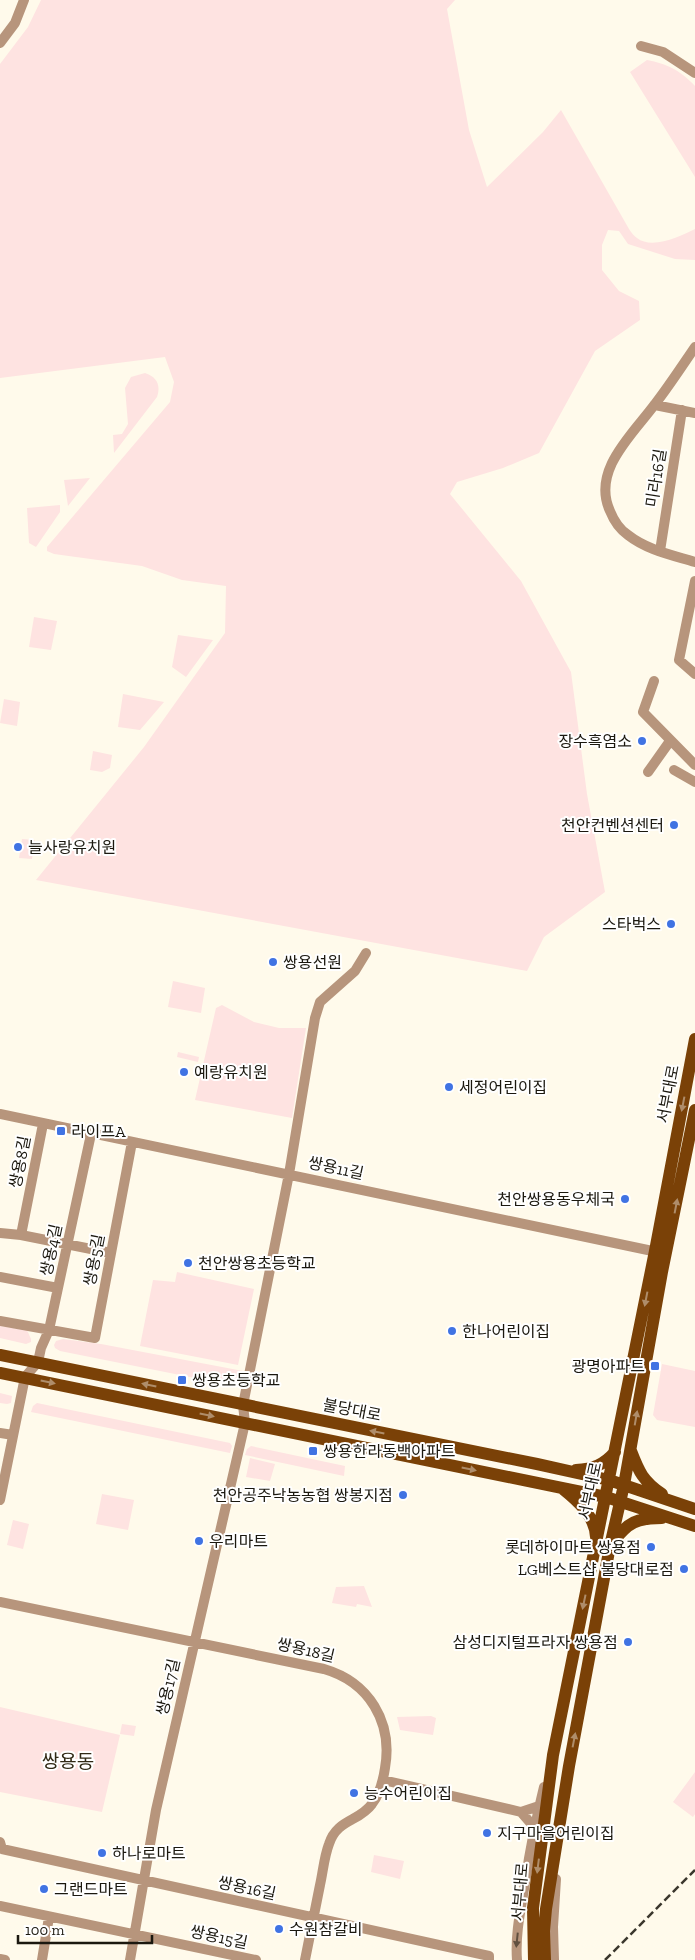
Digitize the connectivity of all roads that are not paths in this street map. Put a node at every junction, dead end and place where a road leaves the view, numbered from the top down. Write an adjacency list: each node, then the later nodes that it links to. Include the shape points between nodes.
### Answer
1 (24, 0): 2 (street, via 15,23)
2 (0, 43)
3 (641, 46): 4 (street, via 663,52)
4 (695, 73)
5 (695, 347): 6 (street, 미라16길)
6 (655, 405): 7 (street); 9 (street, 미라16길, via 623,444 610,467 606,489 615,523 626,535)
7 (682, 410): 8 (street); 9 (street, 미라16길)
8 (695, 413)
9 (660, 551): 10 (street, 미라16길)
10 (695, 562)
11 (695, 581): 12 (street, via 679,660)
12 (695, 674)
13 (654, 681): 14 (street, via 643,712)
14 (670, 741): 15 (street); 17 (street)
15 (695, 765)
16 (674, 770): 18 (street)
17 (648, 772)
18 (695, 782)
19 (366, 953): 26 (street, 쌍용17길, via 355,970 320,1002)
20 (695, 1039): 30 (main road, 서부대로, one-way to 30)
21 (695, 1110): 30 (main road, 서부대로, one-way to 21)
22 (0, 1114): 23 (street, 쌍용11길)
23 (43, 1124): 24 (street, 쌍용11길); 28 (street, 쌍용8길)
24 (91, 1134): 25 (street, 쌍용11길); 29 (street, 쌍용4길)
25 (132, 1142): 26 (street, 쌍용11길); 31 (street, 쌍용5길)
26 (289, 1174): 30 (street, 쌍용11길); 39 (street, 쌍용17길)
27 (0, 1233): 28 (street)
28 (22, 1235): 29 (street)
29 (67, 1245): 31 (street); 33 (street, 쌍용4길)
30 (661, 1252): 43 (main road, 서부대로, one-way to 30); 44 (main road, 서부대로, one-way to 44)
31 (111, 1253): 35 (street, 쌍용5길, via 95,1338)
32 (0, 1277): 33 (street)
33 (58, 1288): 35 (street, 쌍용4길)
34 (0, 1321): 35 (street)
35 (49, 1330): 37 (street, 쌍용4길)
36 (0, 1355): 37 (main road, 불당대로)
37 (32, 1370): 38 (main road, 불당대로); 39 (main road, 불당대로, one-way to 37); 40 (main road, 불당대로, one-way to 40); 42 (street)
38 (0, 1373)
39 (244, 1405): 40 (street, 쌍용17길); 45 (main road, 불당대로, one-way to 39)
40 (245, 1423): 48 (main road, 불당대로, one-way to 48); 59 (street, 쌍용17길)
41 (0, 1433): 42 (street)
42 (13, 1435): 50 (street)
43 (631, 1449): 47 (main road, 서부대로); 52 (main road, via 644,1480)
44 (615, 1452): 45 (main road, via 600,1465); 46 (main road, 서부대로)
45 (561, 1470): 46 (main road, 불당대로)
46 (609, 1480): 47 (main road, 불당대로); 49 (main road, 서부대로)
47 (624, 1485): 51 (main road, 서부대로); 52 (main road, 불당대로)
48 (561, 1488): 49 (main road, 불당대로); 56 (main road, via 592,1520)
49 (606, 1497): 51 (main road, 불당대로); 56 (main road, 서부대로)
50 (0, 1500)
51 (621, 1501): 54 (main road, 불당대로); 57 (main road, 서부대로)
52 (682, 1504): 53 (main road, 불당대로)
53 (695, 1509)
54 (672, 1518): 55 (main road, 불당대로); 57 (main road, via 637,1520 623,1528)
55 (695, 1526)
56 (596, 1543): 60 (main road, 서부대로, one-way to 60)
57 (610, 1546): 61 (main road, 서부대로, one-way to 57)
58 (0, 1602): 59 (street, 쌍용18길)
59 (193, 1642): 62 (street, 쌍용18길, via 324,1668 350,1679 369,1697 380,1716 387,1746); 67 (street, 쌍용17길)
60 (553, 1755): 63 (street); 69 (main road, 서부대로, one-way to 69)
61 (569, 1766): 69 (main road, 서부대로); 73 (street, via 553,1927)
62 (383, 1780): 64 (street); 71 (street, 쌍용18길, via 372,1806 339,1826 329,1843)
63 (539, 1806): 64 (street); 65 (street)
64 (521, 1812): 65 (street)
65 (534, 1827): 81 (street, one-way to 81, via 520,1912)
66 (1, 1847): 67 (street, 쌍용16길)
67 (143, 1880): 71 (street, 쌍용16길); 72 (street, 쌍용17길)
68 (0, 1906): 70 (street, 쌍용15길)
69 (539, 1909): 73 (main road, via 549,1928); 73 (main road, via 529,1923)
70 (49, 1917): 72 (street, 쌍용15길); 76 (street)
71 (314, 1918): 79 (street, 쌍용18길); 80 (street, 쌍용16길, via 489,1956)
72 (133, 1934): 77 (street, 쌍용17길); 78 (street, 쌍용15길)
73 (540, 1957)
74 (0, 1959): 75 (street)
75 (5, 1960)
76 (42, 1960)
77 (130, 1960)
78 (256, 1960)
79 (305, 1960)
80 (489, 1960)
81 (517, 1960)

